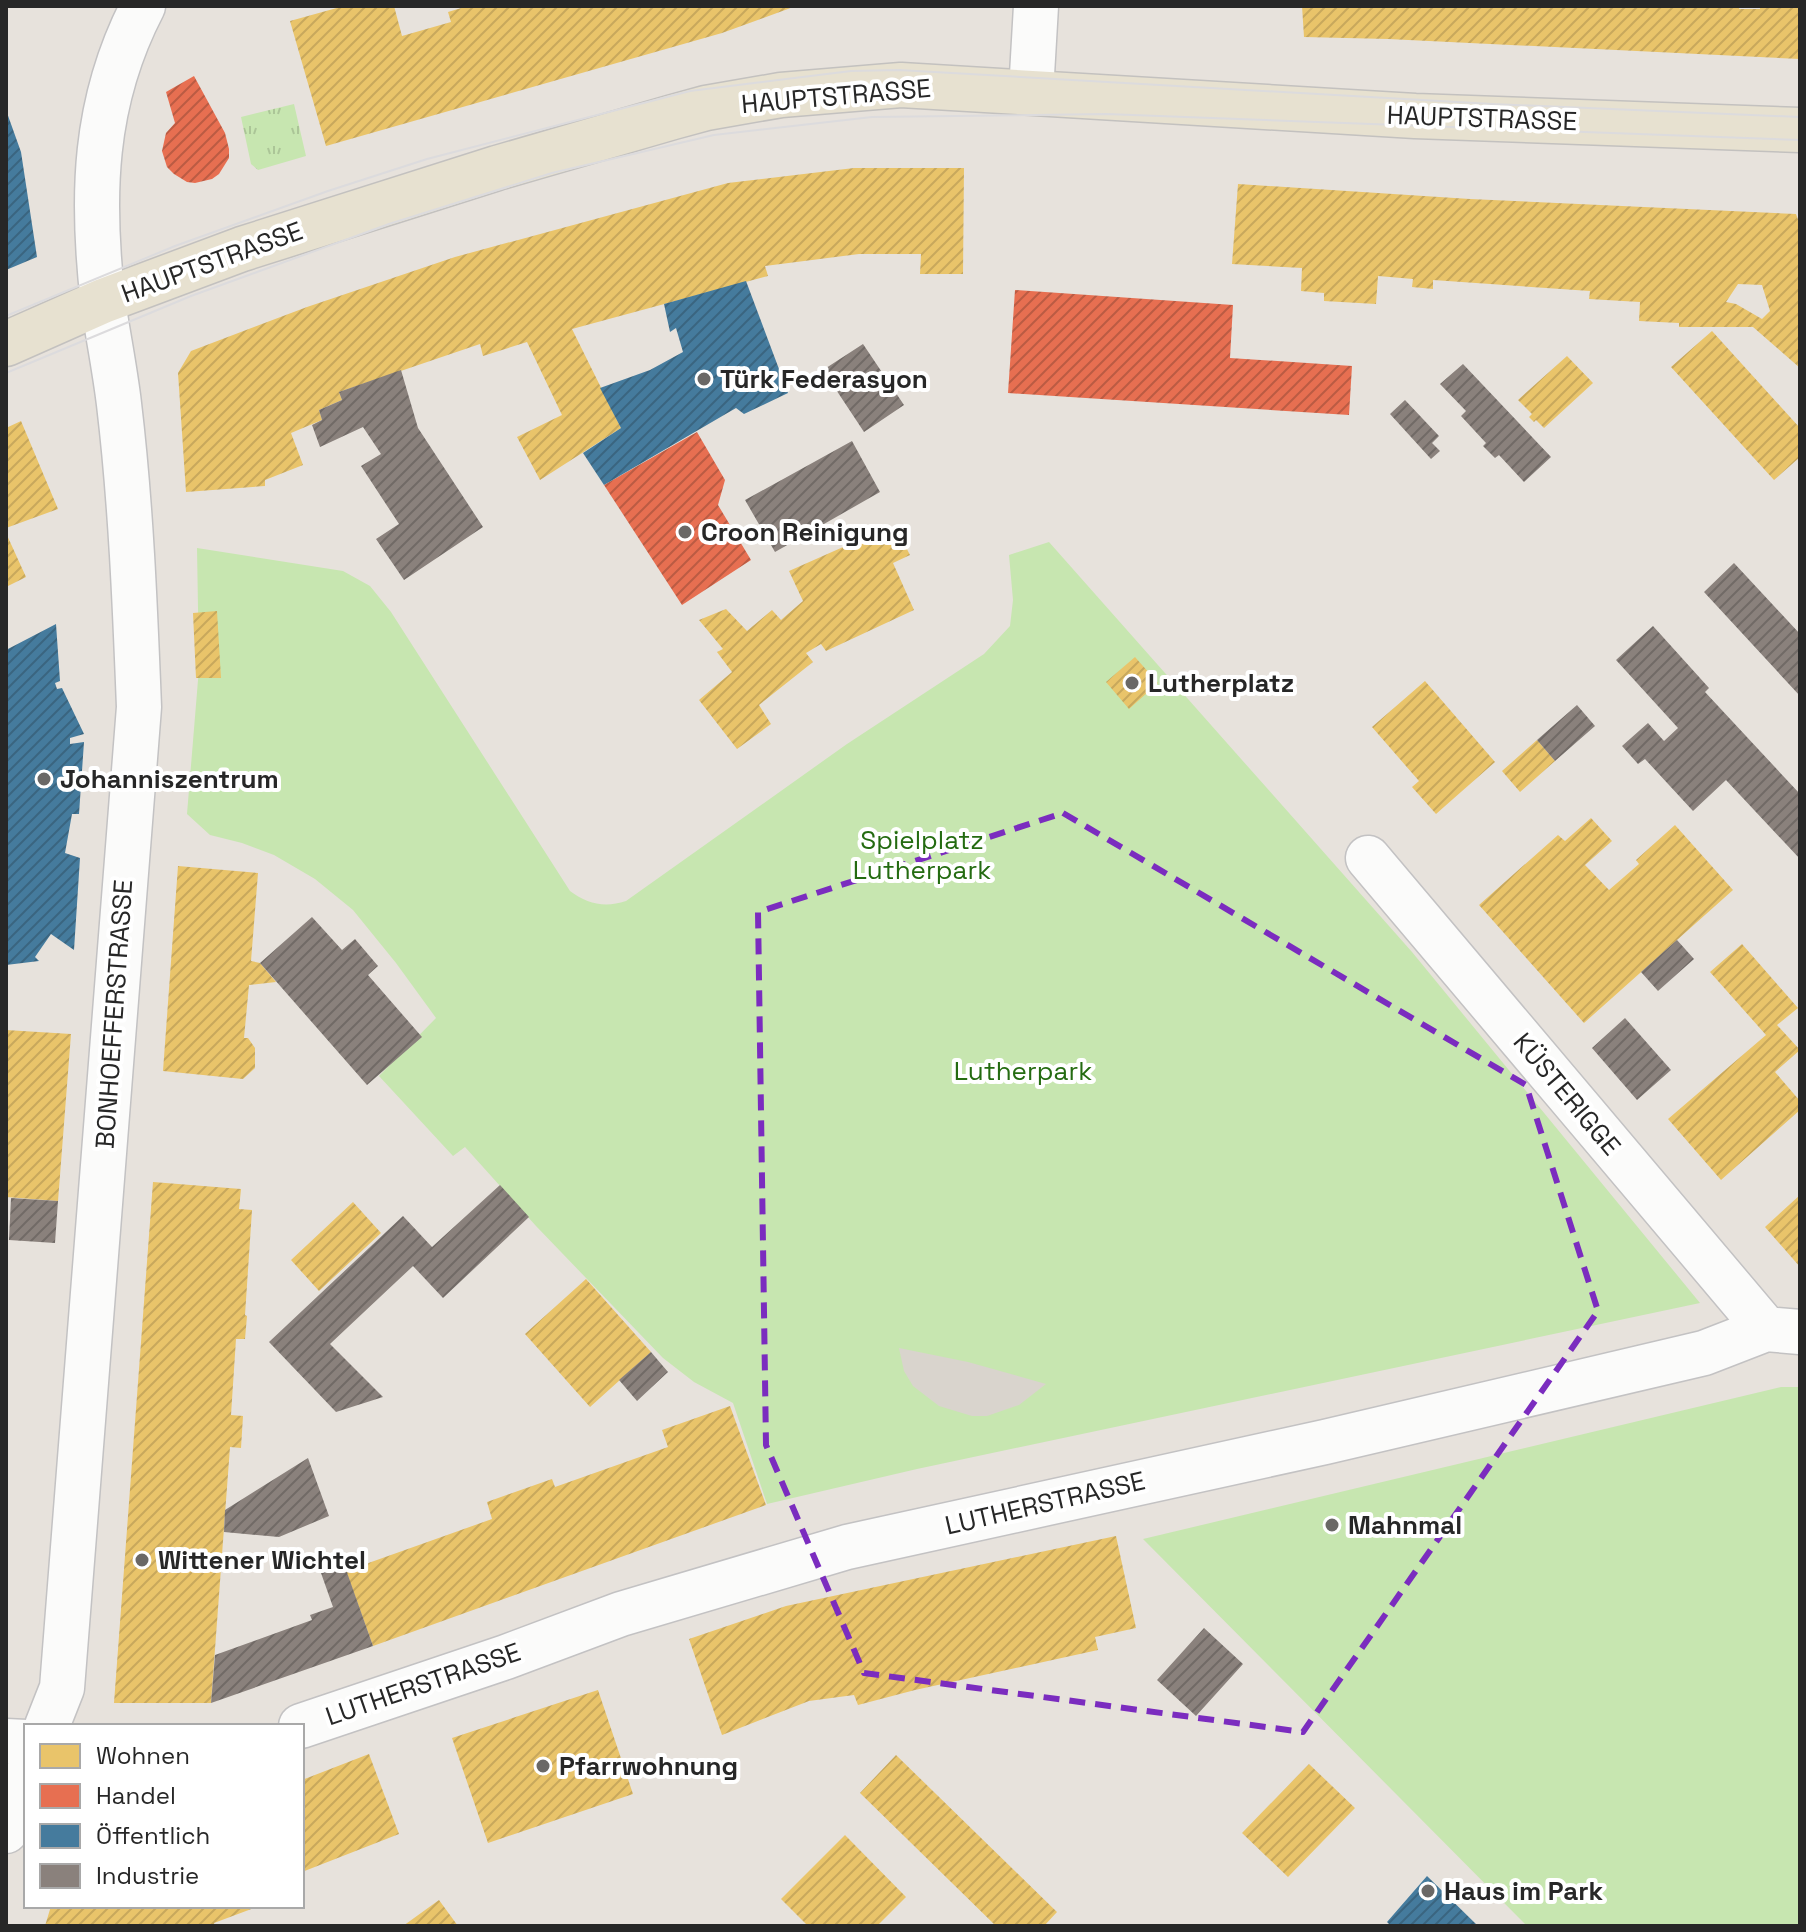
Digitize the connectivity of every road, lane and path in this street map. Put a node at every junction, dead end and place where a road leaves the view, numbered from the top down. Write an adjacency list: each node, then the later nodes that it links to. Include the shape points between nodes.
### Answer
1 (143, 6): 5 (street, BONHOEFFERSTRASSE, via 113,79 97,158)
2 (1036, 6): 3 (street)
3 (1031, 92): 4 (main road, HAUPTSTRASSE, via 1415,116); 5 (main road, HAUPTSTRASSE, via 901,85 781,95 706,108 256,245)
4 (1800, 130)
5 (103, 301): 6 (main road, HAUPTSTRASSE); 9 (street, BONHOEFFERSTRASSE, via 121,418 139,707 62,1688)
6 (6, 344)
7 (1368, 858): 8 (street, KÜSTERIGGE)
8 (1783, 1330): 10 (street, LUTHERSTRASSE, via 1341,1439 847,1547 621,1614)
9 (48, 1724)
10 (304, 1725)
11 (24, 1782): 12 (street)
12 (6, 1831)

